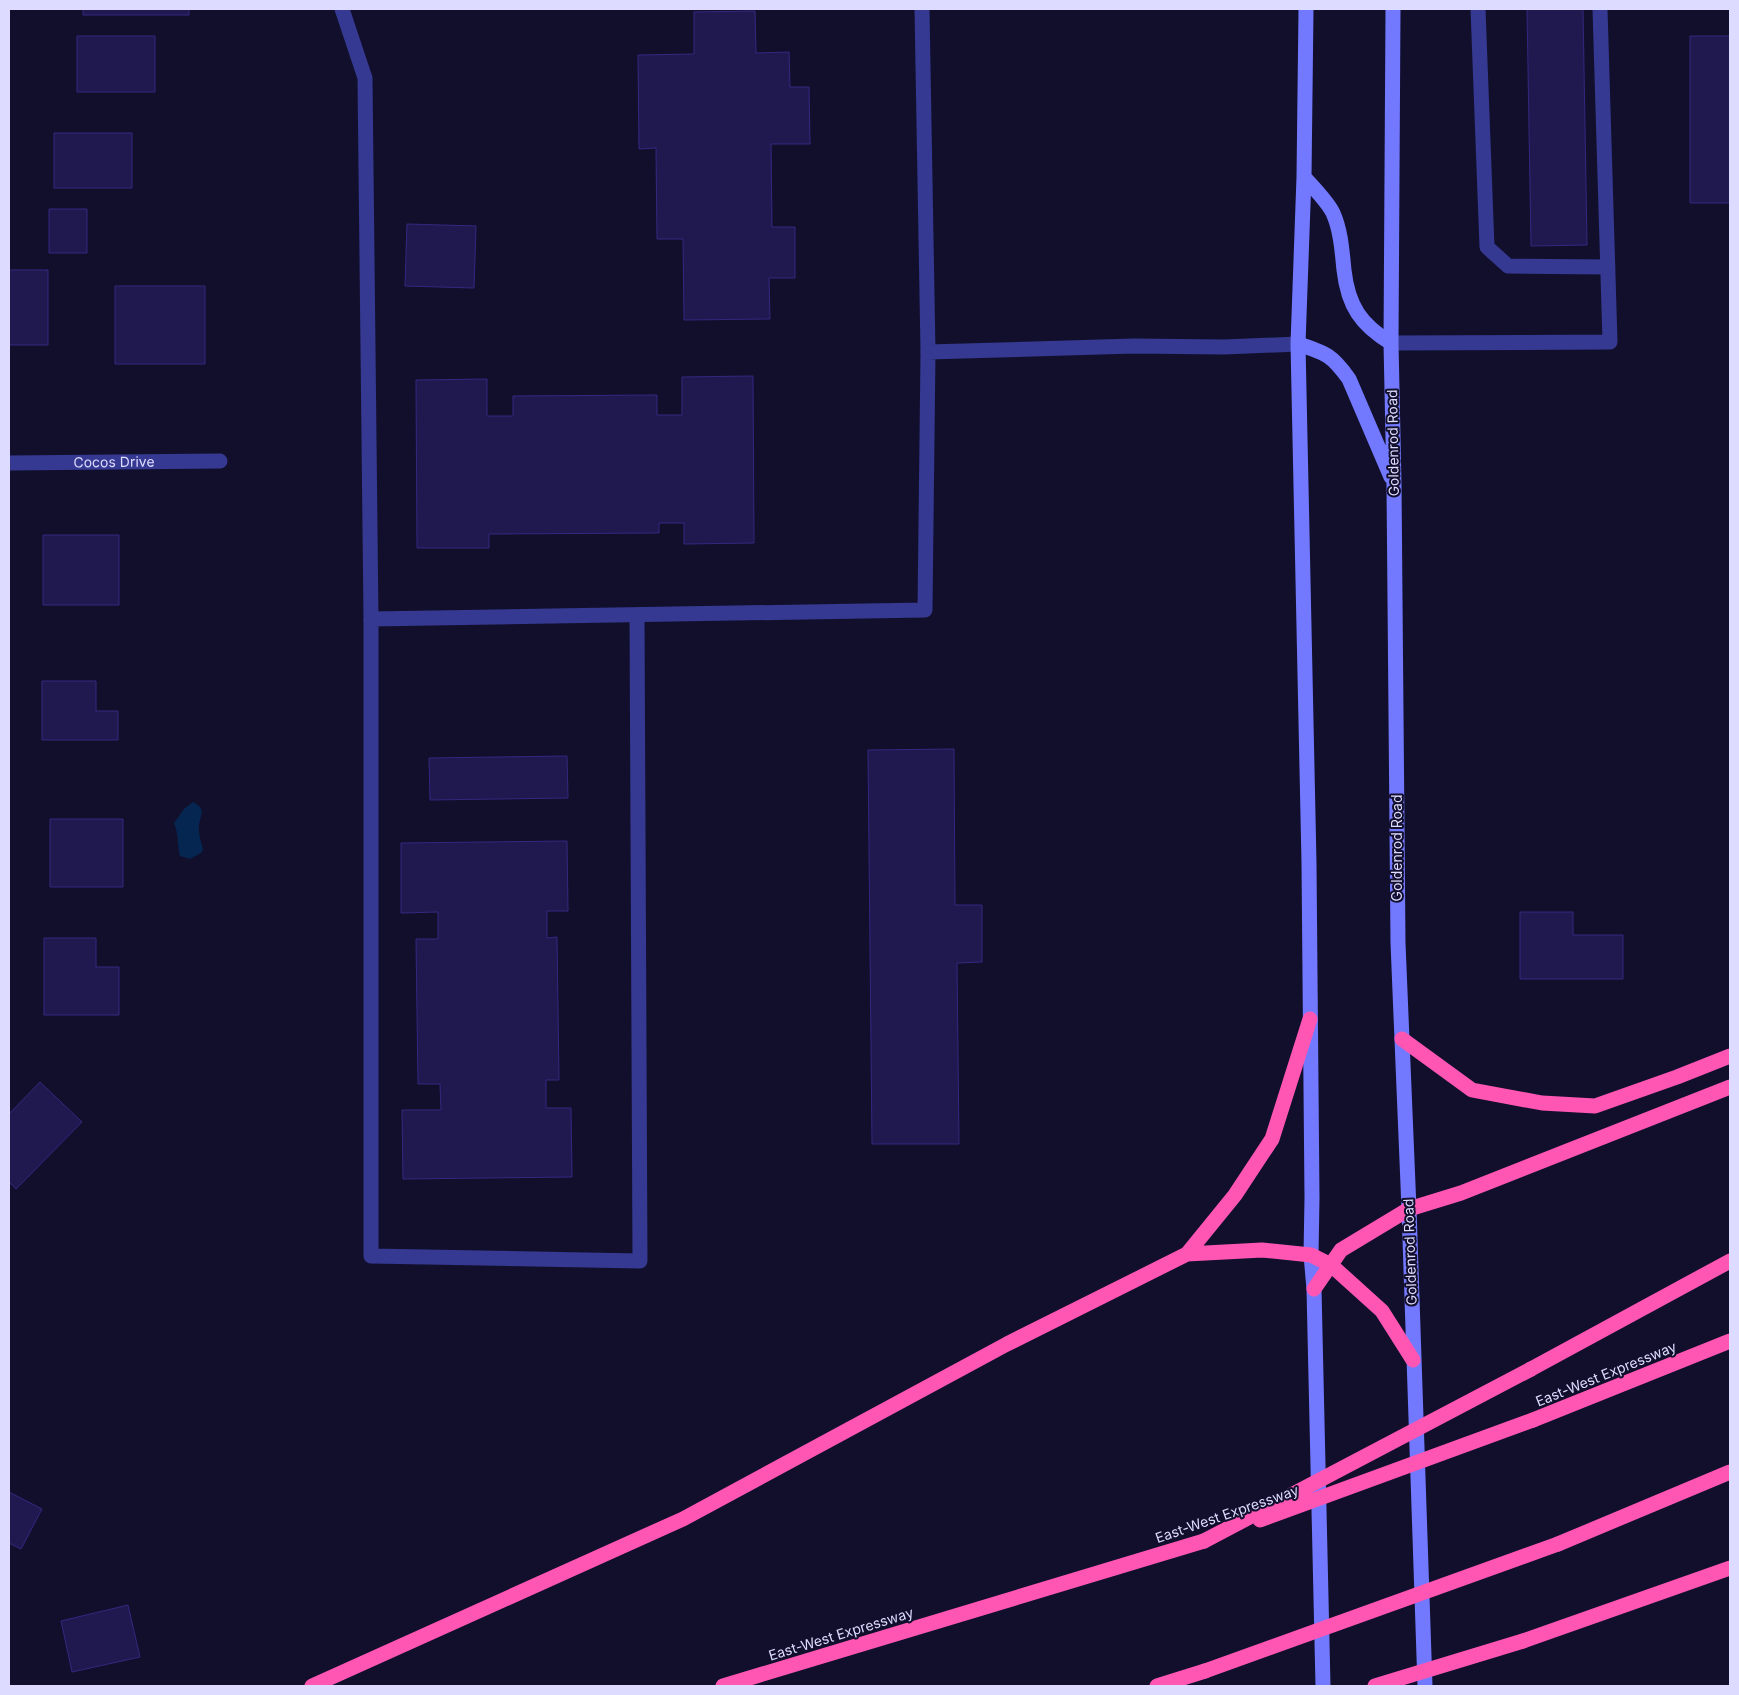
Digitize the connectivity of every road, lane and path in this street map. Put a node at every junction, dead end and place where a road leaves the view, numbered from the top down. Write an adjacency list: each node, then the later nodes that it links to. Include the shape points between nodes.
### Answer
1 (342, 9): 16 (street, via 365,78)
2 (922, 9): 11 (street)
3 (1306, 9): 7 (main road)
4 (1393, 9): 9 (main road, Goldenrod Road)
5 (1478, 9): 8 (street, via 1487,247 1508,266)
6 (1600, 9): 8 (street)
7 (1304, 177): 9 (main road, via 1333,212 1342,244 1348,291 1359,318 1374,333); 10 (main road)
8 (1608, 267): 9 (street, via 1610,342)
9 (1392, 343): 14 (main road, Goldenrod Road)
10 (1298, 344): 11 (street); 14 (main road, via 1325,353 1349,379); 17 (main road)
11 (928, 352): 15 (street, via 925,610)
12 (220, 461): 13 (street, Cocos Drive)
13 (9, 463)
14 (1394, 485): 18 (main road, Goldenrod Road, via 1398,943)
15 (637, 614): 16 (street); 16 (street, via 640,1261 372,1256)
16 (372, 619)
17 (1310, 1019): 22 (highway, via 1272,1139 1235,1194); 23 (main road)
18 (1402, 1040): 19 (highway, via 1472,1090 1542,1103 1595,1106); 21 (main road, Goldenrod Road)
19 (1730, 1056)
20 (1730, 1087): 21 (highway, via 1461,1193)
21 (1409, 1209): 25 (highway, via 1341,1250); 28 (main road, Goldenrod Road)
22 (1187, 1254): 23 (highway, via 1262,1250); 32 (highway, via 1008,1344 683,1519)
23 (1311, 1255): 25 (highway); 26 (main road)
24 (1730, 1262): 30 (highway, bridge)
25 (1331, 1265): 26 (highway); 28 (highway, via 1382,1310)
26 (1314, 1290): 35 (main road)
27 (1730, 1341): 30 (highway, East-West Expressway, bridge, via 1533,1420)
28 (1413, 1360): 37 (main road, Goldenrod Road)
29 (1730, 1472): 34 (highway, bridge, via 1558,1544)
30 (1204, 1541): 33 (highway, East-West Expressway)
31 (1730, 1568): 36 (highway, bridge, via 1523,1641)
32 (312, 1686)
33 (723, 1686)
34 (1158, 1686)
35 (1323, 1686)
36 (1375, 1686)
37 (1425, 1686)

